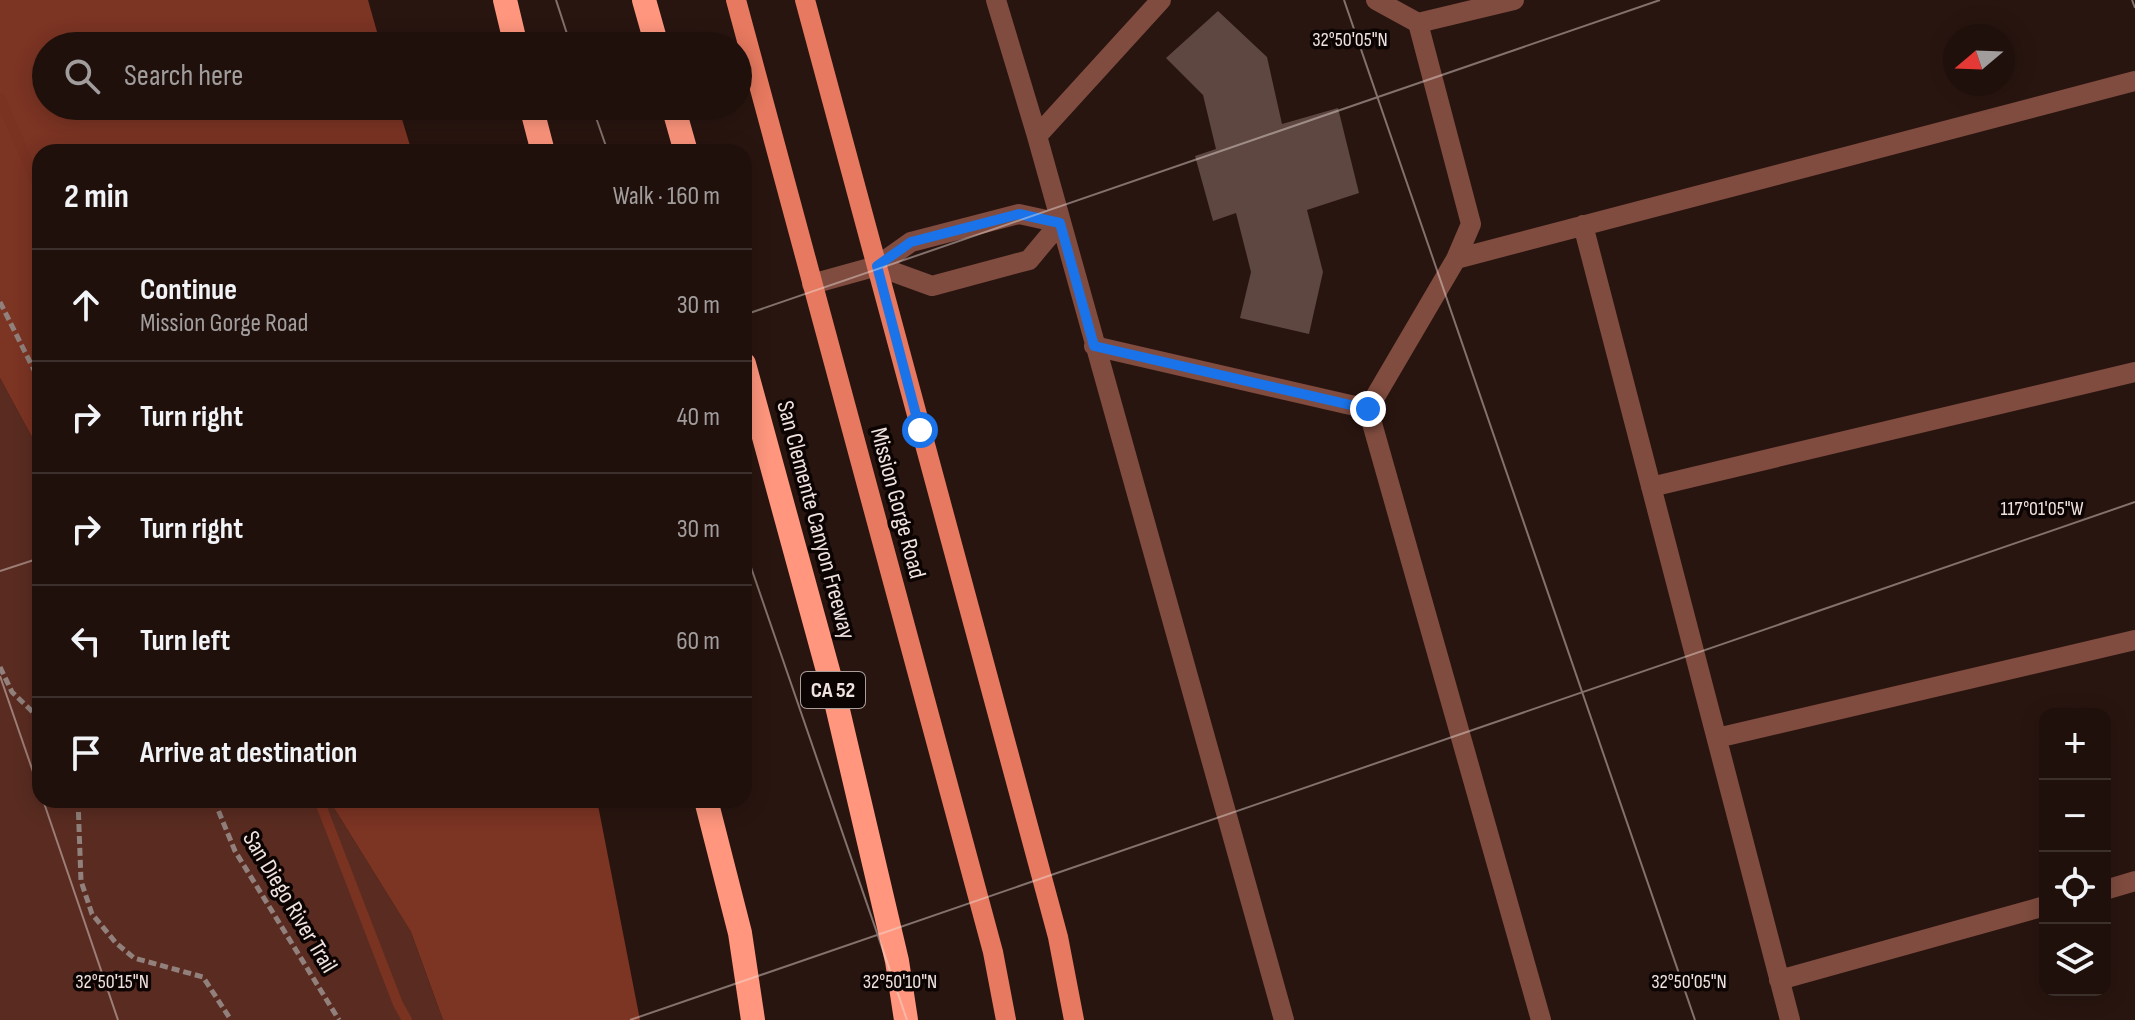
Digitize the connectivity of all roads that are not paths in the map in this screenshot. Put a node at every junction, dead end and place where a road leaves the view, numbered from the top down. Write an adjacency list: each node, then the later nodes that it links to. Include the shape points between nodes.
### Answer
1 (505, 0): 10 (highway)
2 (644, 0): 11 (highway)
3 (736, 0): 12 (main road, Mission Gorge Road)
4 (805, 0): 23 (main road, Mission Gorge Road)
5 (996, 0): 17 (lane)
6 (1161, 0): 17 (lane)
7 (1376, 0): 9 (lane)
8 (1514, 0): 9 (lane)
9 (1418, 23): 22 (lane, via 1471,224)
10 (513, 32)
11 (653, 32)
12 (745, 32)
13 (752, 60): 24 (main road, Mission Gorge Road)
14 (2135, 81): 21 (lane)
15 (535, 120): 18 (highway)
16 (677, 120): 19 (highway)
17 (1037, 136): 20 (lane)
18 (541, 144)
19 (684, 144)
20 (1060, 223): 23 (lane, via 1019,214 911,242); 23 (lane, via 1029,260 932,286); 25 (lane)
21 (1583, 225): 22 (lane); 29 (lane)
22 (1456, 259): 28 (lane)
23 (877, 266): 24 (lane); 40 (main road, Mission Gorge Road, via 1058,937)
24 (812, 284): 39 (main road, Mission Gorge Road, via 993,952)
25 (1094, 346): 28 (lane); 41 (lane)
26 (2135, 372): 29 (lane)
27 (752, 393): 38 (highway, San Clemente Canyon Freeway / CA 52, via 833,689)
28 (1368, 409): 42 (lane)
29 (1651, 487): 31 (lane)
30 (2135, 640): 31 (lane)
31 (1717, 738): 36 (lane)
32 (708, 808): 37 (highway, via 740,933)
33 (2135, 881): 34 (lane)
34 (2111, 888)
35 (2039, 908): 36 (lane)
36 (1779, 980): 43 (lane)
37 (753, 1020)
38 (906, 1020)
39 (1006, 1020)
40 (1074, 1020)
41 (1284, 1020)
42 (1541, 1020)
43 (1790, 1020)

